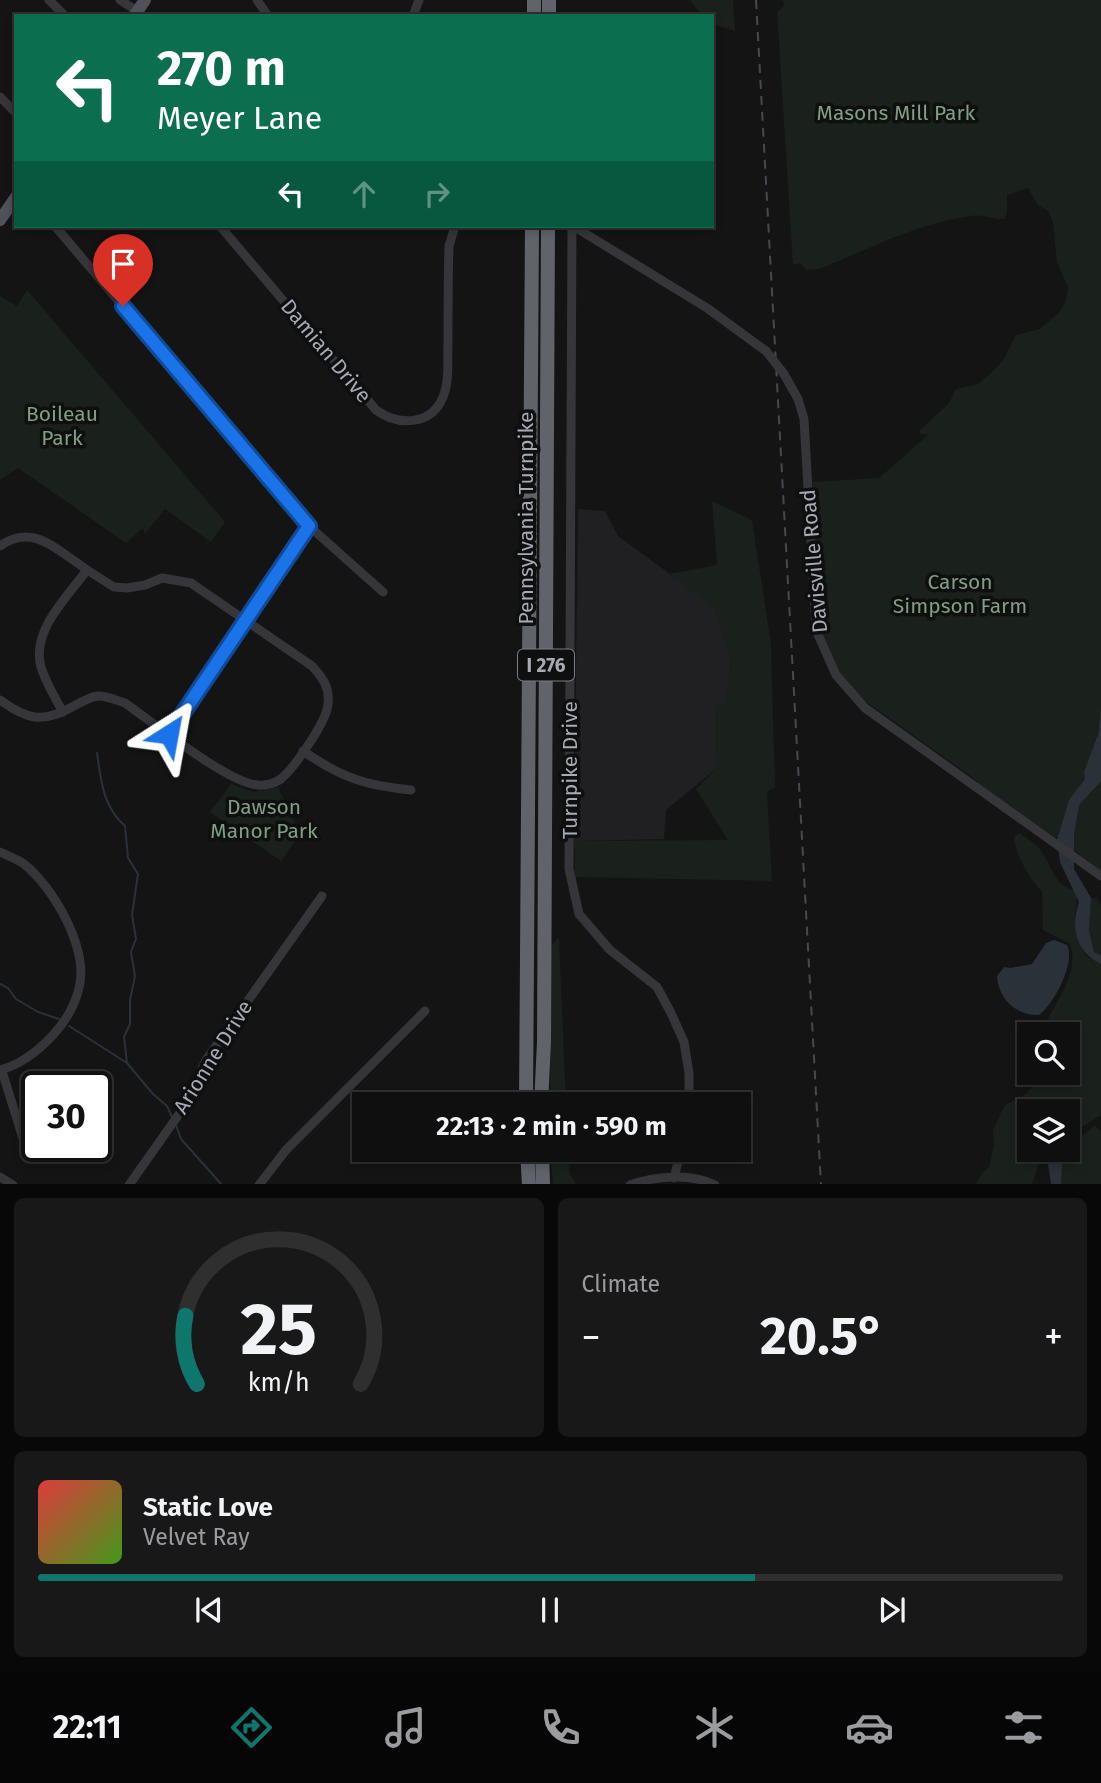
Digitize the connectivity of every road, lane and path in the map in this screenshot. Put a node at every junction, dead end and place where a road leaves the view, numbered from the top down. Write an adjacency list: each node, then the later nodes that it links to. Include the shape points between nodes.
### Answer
1 (49, 0): 4 (street)
2 (120, 0): 3 (street)
3 (139, 9)
4 (63, 14)
5 (0, 97): 6 (street)
6 (14, 111)
7 (14, 200): 8 (main road)
8 (0, 220)
9 (57, 228): 16 (street)
10 (222, 228): 11 (street, Damian Drive, via 376,410 387,418 413,422 438,407 447,384 449,246)
11 (454, 228)
12 (532, 228): 31 (highway, Pennsylvania Turnpike / I 276)
13 (548, 228): 32 (highway, Pennsylvania Turnpike / I 276)
14 (573, 228): 33 (street, Turnpike Drive, via 569,869 579,914 610,950 657,987 671,1013 684,1042)
15 (576, 228): 27 (street, Davisville Road, bridge, via 707,308 766,351 784,374 804,419 816,630 836,675 865,708)
16 (309, 526): 19 (street); 20 (street)
17 (0, 546): 18 (street, via 13,538 44,541)
18 (87, 570): 20 (street, via 114,587 145,585 162,578 191,583); 22 (street, via 49,622 40,646 40,665)
19 (383, 592)
20 (245, 622): 23 (street); 24 (street, via 312,666 324,679 327,715)
21 (0, 700): 22 (street, via 18,713 39,719)
22 (63, 712): 23 (street, via 91,698 110,698 125,703)
23 (169, 734): 24 (street, via 243,783 260,786 282,778)
24 (303, 751): 25 (street, via 346,777)
25 (411, 790)
26 (0, 852): 30 (street, via 23,863 55,896 79,958 80,987 65,1021 40,1049)
27 (1101, 876)
28 (322, 896): 39 (street, Arionne Drive, via 206,1060 184,1107)
29 (425, 1011): 40 (street, via 286,1150)
30 (1, 1071): 34 (street)
31 (526, 1092)
32 (542, 1092)
33 (689, 1092)
34 (21, 1133)
35 (528, 1162): 41 (highway)
36 (542, 1162): 42 (highway)
37 (678, 1162): 38 (street)
38 (674, 1178): 43 (street); 44 (street)
39 (130, 1184)
40 (260, 1184)
41 (529, 1184)
42 (543, 1184)
43 (633, 1184)
44 (711, 1184)

